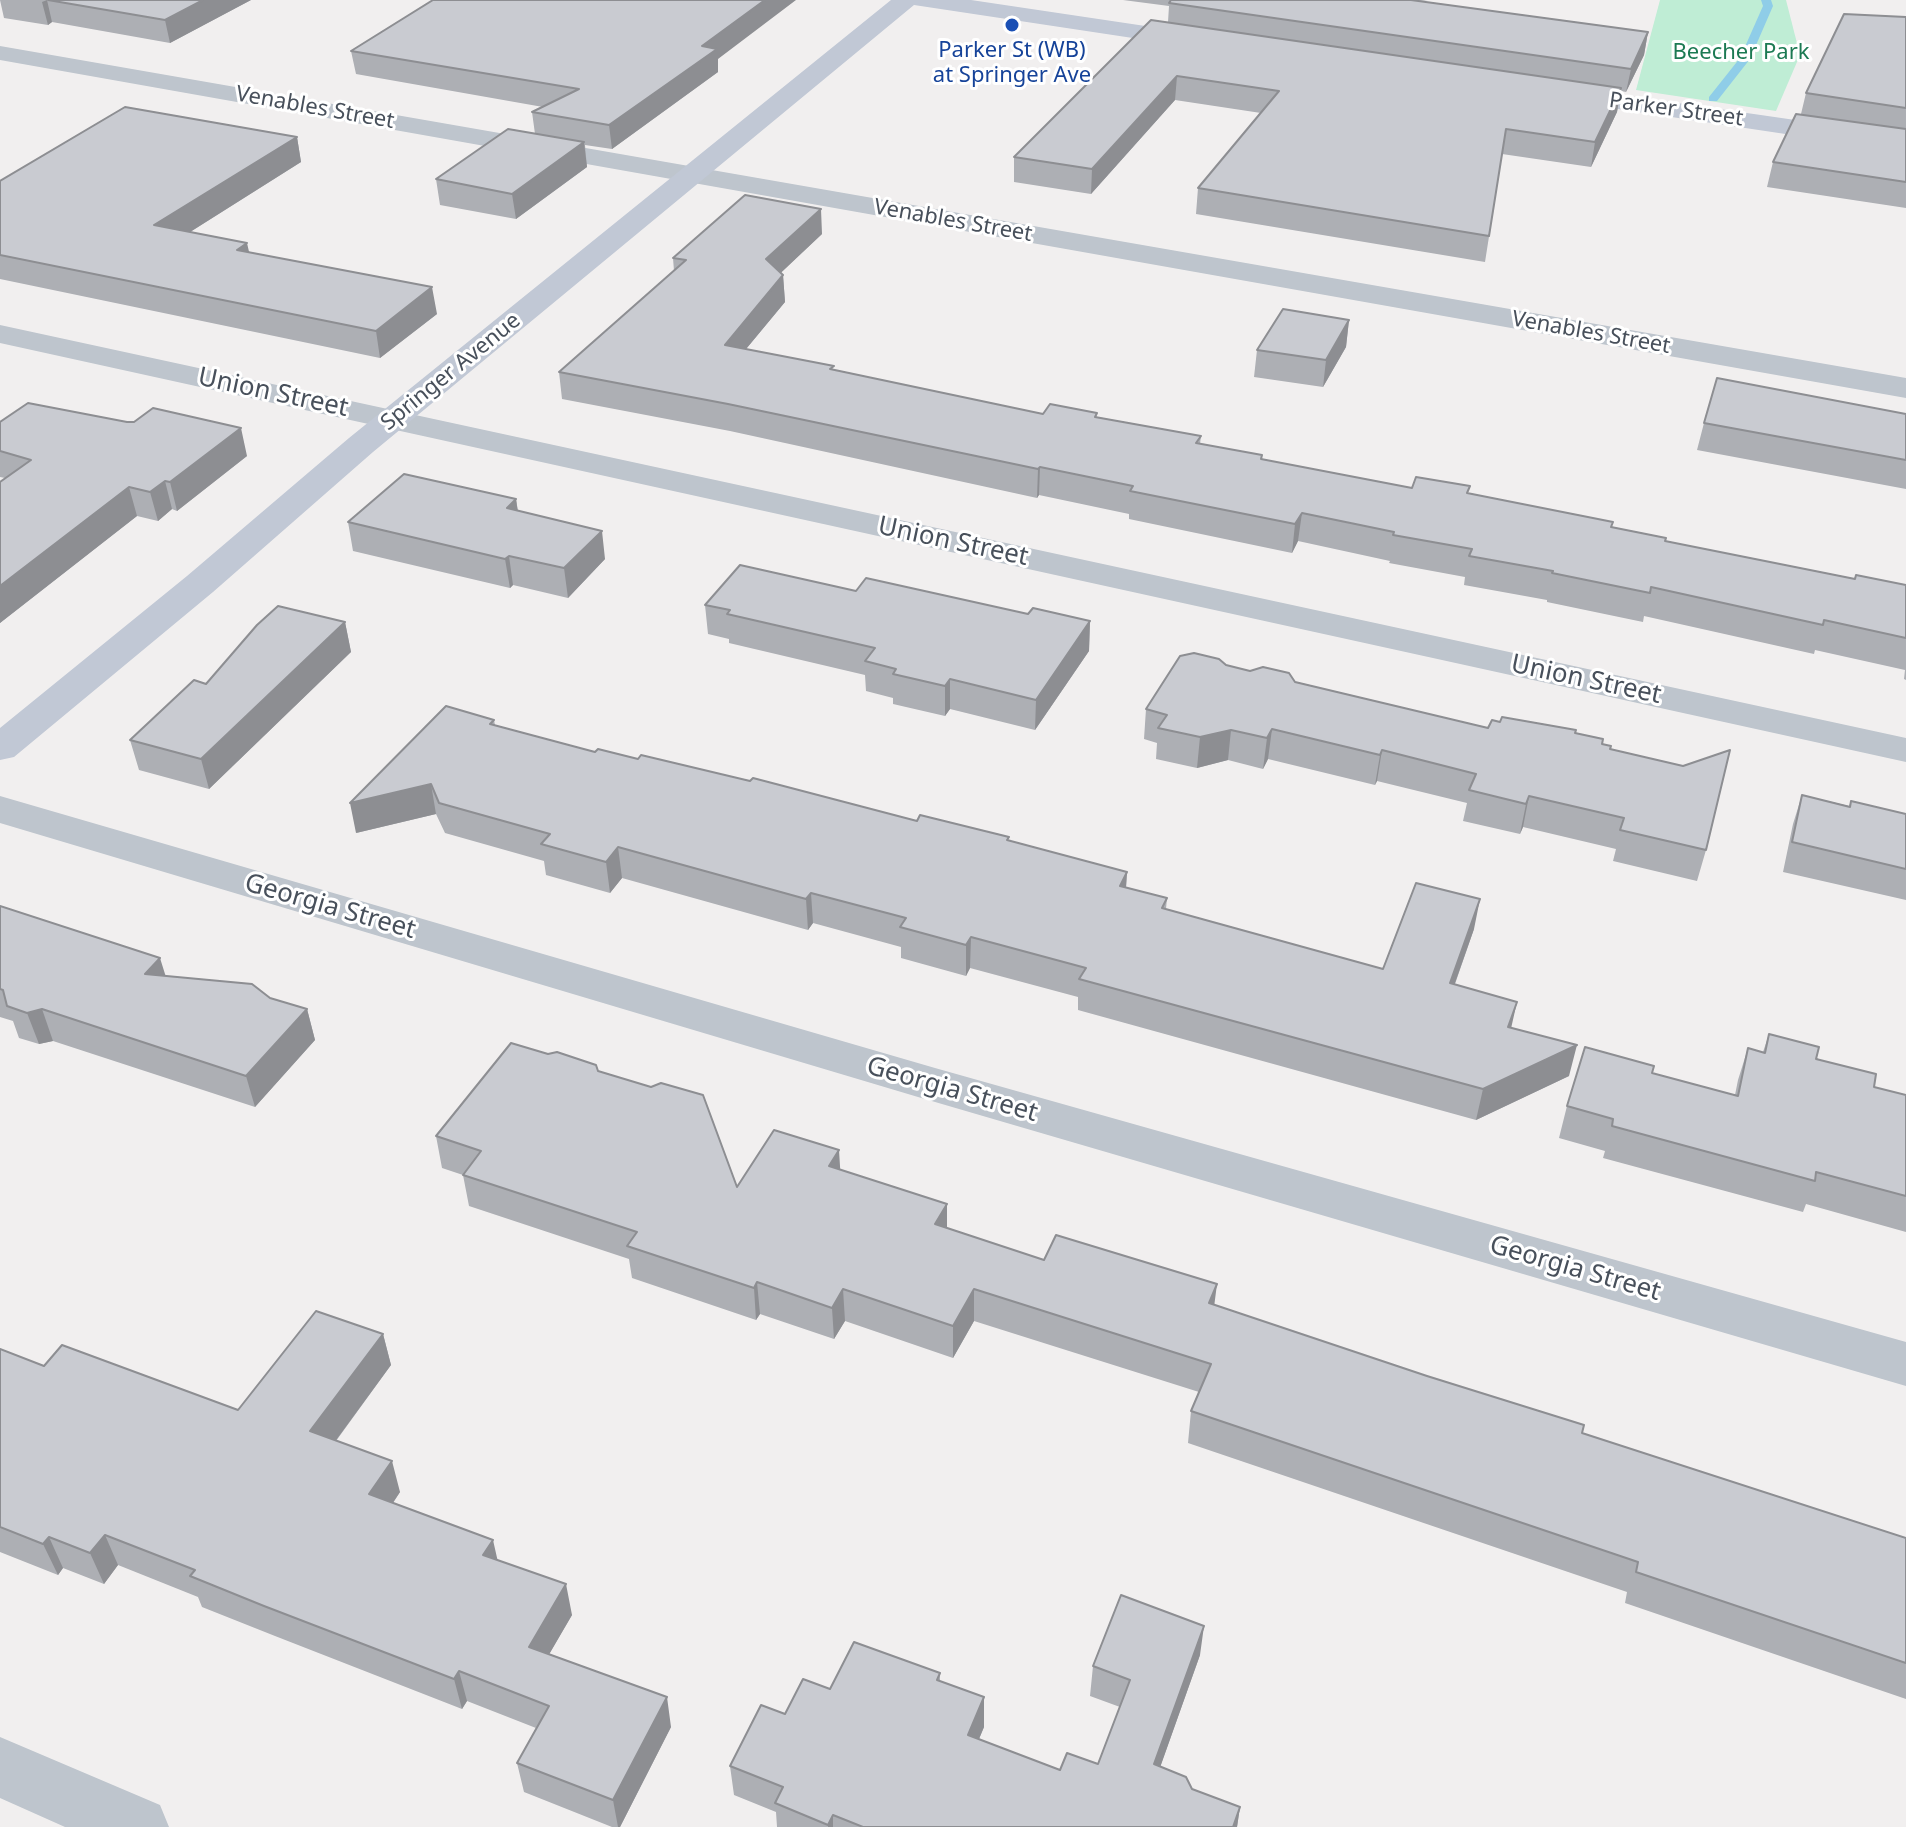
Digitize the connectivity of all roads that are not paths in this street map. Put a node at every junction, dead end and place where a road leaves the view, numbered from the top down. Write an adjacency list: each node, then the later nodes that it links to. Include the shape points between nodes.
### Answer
1 (906, 0): 7 (street, Springer Avenue)
2 (923, 0): 3 (street)
3 (1216, 43)
4 (0, 53): 7 (street, Venables Street)
5 (1530, 89): 6 (street, Parker Street)
6 (1906, 144)
7 (692, 176): 9 (street, Venables Street); 10 (street, Springer Avenue)
8 (0, 334): 10 (street, Union Street)
9 (1906, 388)
10 (393, 420): 11 (street, Springer Avenue); 12 (street, Union Street)
11 (0, 748)
12 (1906, 750)
13 (0, 809): 14 (street, Georgia Street)
14 (1906, 1364)
15 (0, 1767): 16 (street)
16 (137, 1827)

